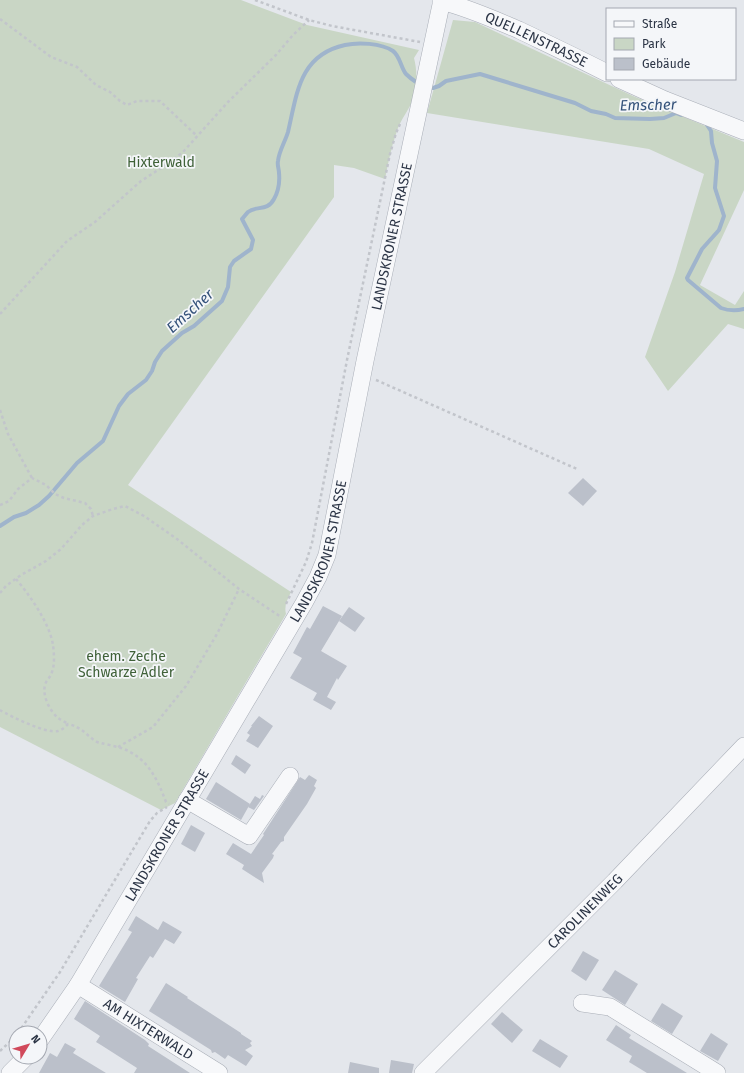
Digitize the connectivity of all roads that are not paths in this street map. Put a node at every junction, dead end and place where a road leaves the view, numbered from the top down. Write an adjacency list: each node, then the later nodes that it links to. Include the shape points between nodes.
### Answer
1 (441, 0): 2 (street, QUELLENSTRASSE, via 488,16); 7 (street, LANDSKRONER STRASSE, via 362,374 327,555 304,603)
2 (606, 72)
3 (621, 80): 4 (street)
4 (744, 131)
5 (744, 746): 14 (street, CAROLINENWEG, via 615,881)
6 (290, 776): 7 (street, via 249,836)
7 (181, 801): 8 (street, LANDSKRONER STRASSE)
8 (78, 985): 10 (street, LANDSKRONER STRASSE); 13 (street, AM HIXTERWALD)
9 (582, 1003): 15 (street, via 610,1007)
10 (48, 1028)
11 (18, 1065): 12 (street)
12 (10, 1073)
13 (219, 1073)
14 (423, 1073)
15 (717, 1073)

